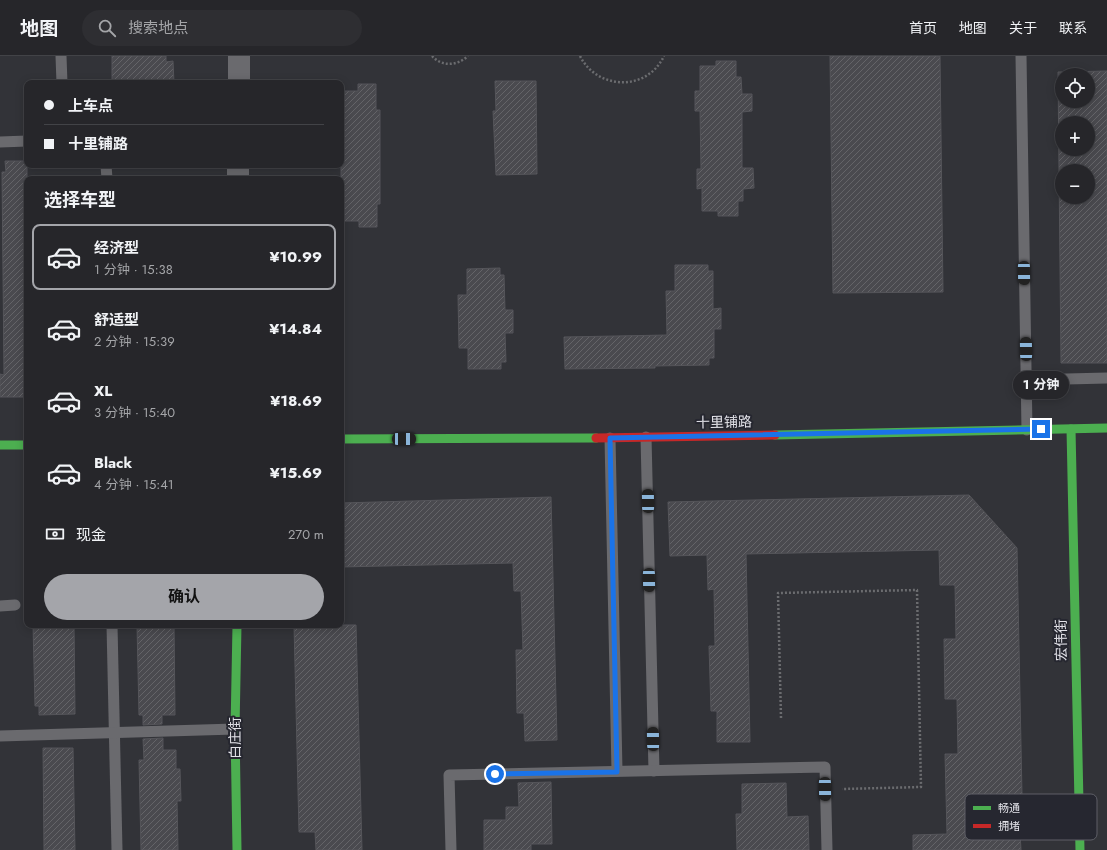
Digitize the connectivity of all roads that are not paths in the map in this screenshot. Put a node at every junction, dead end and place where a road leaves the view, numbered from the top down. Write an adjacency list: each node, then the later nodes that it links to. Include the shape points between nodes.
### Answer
1 (61, 56): 4 (lane)
2 (240, 56): 5 (street)
3 (1021, 56): 9 (lane)
4 (62, 80)
5 (239, 80)
6 (24, 141): 7 (lane)
7 (0, 142)
8 (1107, 378): 9 (lane)
9 (1026, 380): 12 (lane)
10 (1071, 428): 11 (street, 十里铺路); 12 (street, 十里铺路); 27 (street, 宏伟街)
11 (1107, 428)
12 (1027, 430): 13 (street, 十里铺路)
13 (646, 437): 14 (street, 十里铺路); 25 (lane)
14 (610, 438): 15 (street, 十里铺路); 26 (lane)
15 (344, 439)
16 (0, 445): 17 (street)
17 (24, 445)
18 (15, 605): 19 (lane)
19 (0, 606)
20 (112, 628): 23 (lane)
21 (237, 628): 22 (street, 白庄街)
22 (235, 729): 23 (lane); 30 (street, 白庄街)
23 (115, 733): 24 (lane); 29 (lane)
24 (0, 736)
25 (654, 770): 26 (lane); 32 (lane, via 825,767)
26 (617, 772): 31 (lane, via 449,775)
27 (1079, 794)
28 (1080, 840): 33 (street, 宏伟街)
29 (117, 850)
30 (237, 850)
31 (451, 850)
32 (827, 850)
33 (1080, 850)

